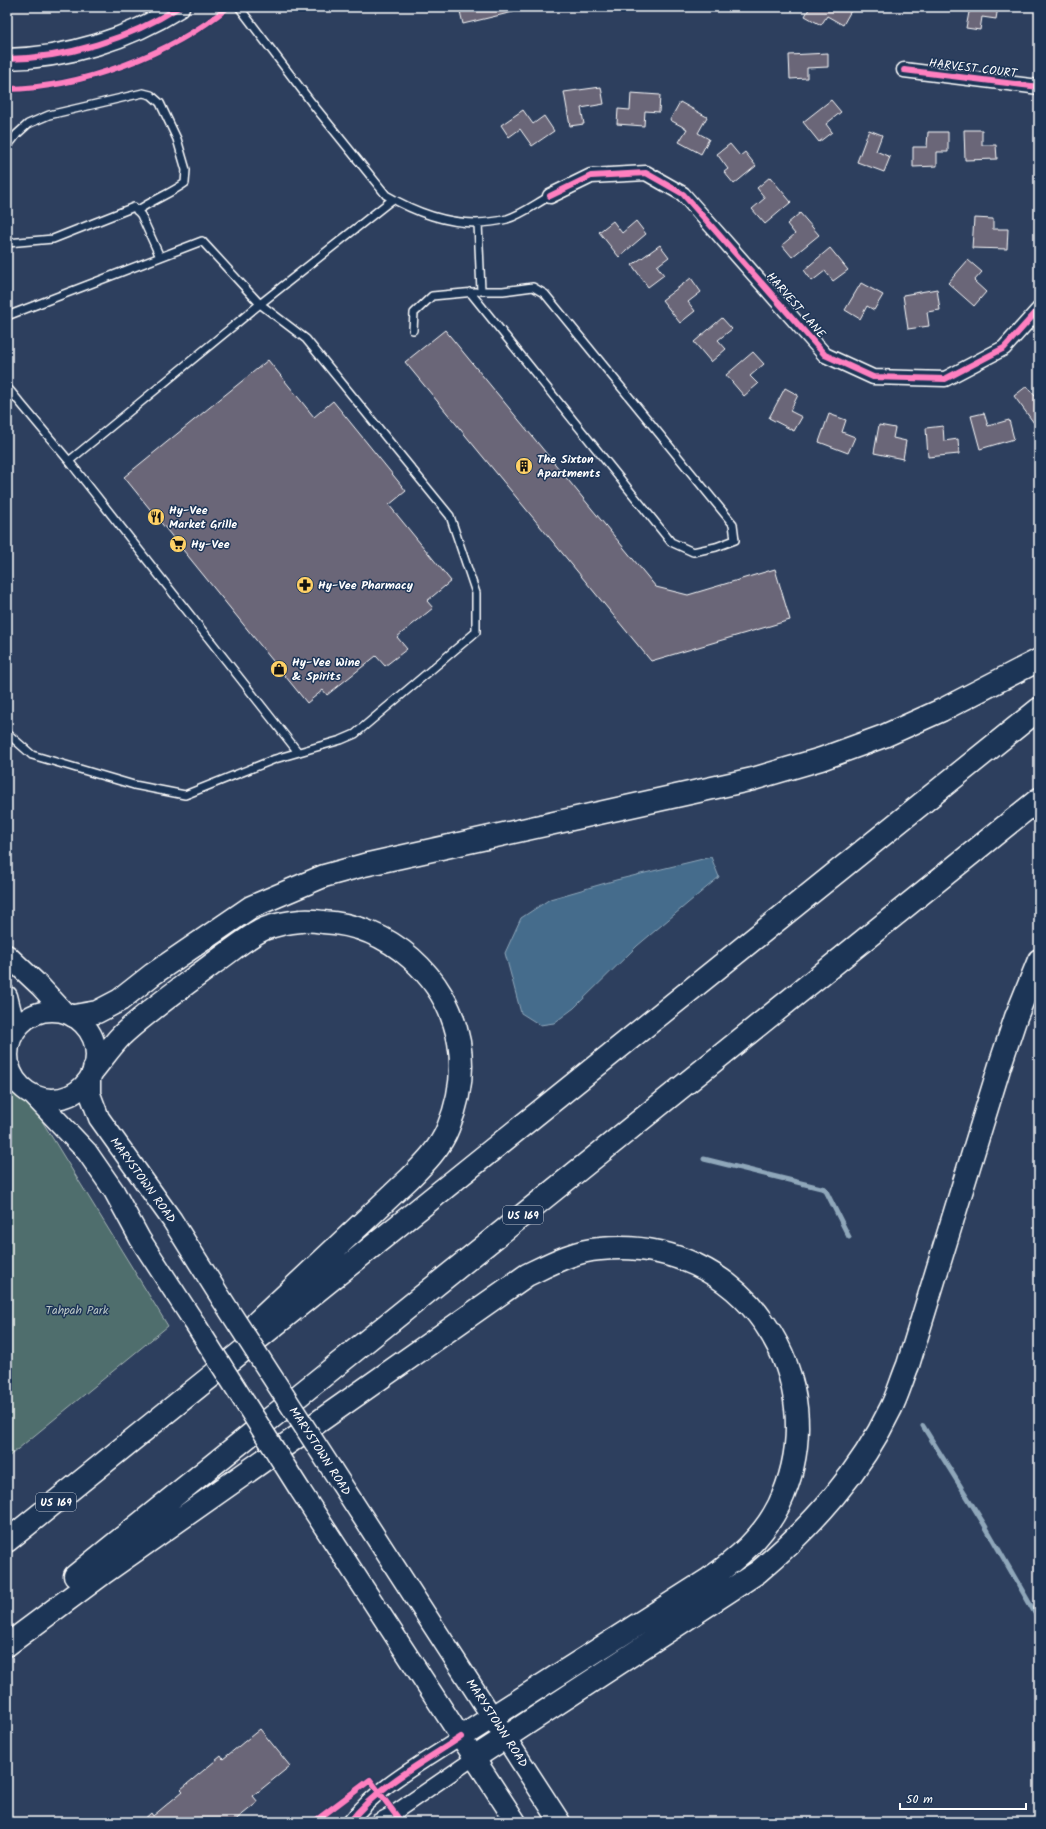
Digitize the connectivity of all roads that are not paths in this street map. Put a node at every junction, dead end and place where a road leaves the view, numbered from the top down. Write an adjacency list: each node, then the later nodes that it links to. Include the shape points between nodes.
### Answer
1 (179, 7): 3 (main road, via 159,20 93,46 51,55)
2 (239, 7): 8 (lane, via 311,102 386,195)
3 (7, 59)
4 (904, 70): 5 (street, HARVEST COURT)
5 (1039, 88)
6 (7, 147): 9 (lane, via 28,124 49,116 143,93 152,95 160,103 177,139 186,170 185,183)
7 (550, 196): 10 (lane, via 508,219); 16 (street, HARVEST LANE, via 591,176 646,173 683,194 825,355 873,377 945,379 1004,348)
8 (393, 199): 10 (lane, via 431,216 467,224); 15 (lane)
9 (137, 211): 11 (lane, via 134,207 53,239); 12 (lane)
10 (478, 222): 13 (lane)
11 (7, 243)
12 (160, 257): 15 (lane, via 202,241); 17 (lane)
13 (481, 291): 14 (lane); 14 (lane, via 533,287 545,294 733,524 735,540 693,552 671,542)
14 (470, 292): 18 (lane, via 432,296 414,312)
15 (260, 304): 20 (lane); 24 (lane, via 306,339 450,516 476,593 476,632 354,734)
16 (1039, 309)
17 (7, 316)
18 (413, 330)
19 (7, 387): 20 (lane)
20 (69, 461): 24 (lane)
21 (1039, 660): 29 (highway, via 942,710 884,736 821,759 753,779 364,864 324,876 251,907 120,1000 97,1012)
22 (1039, 709): 33 (highway, US 169)
23 (7, 733): 24 (lane, via 32,755 134,785 185,795)
24 (298, 752)
25 (1039, 799): 35 (highway, US 169)
26 (7, 955): 29 (main road)
27 (1039, 960): 39 (highway, via 1003,1055 908,1365 891,1407 847,1482 804,1530 758,1572)
28 (7, 996): 30 (main road, via 12,1016)
29 (69, 1014): 30 (main road, via 54,1010 33,1015 24,1020); 31 (main road, via 82,1022 94,1039 96,1059)
30 (9, 1045): 32 (main road, via 10,1070)
31 (92, 1074): 32 (main road, via 79,1090 66,1097 55,1099); 33 (highway, via 122,1036 229,952 263,930 301,921 340,922 374,932 410,957 438,989 451,1012 459,1042 461,1071 457,1102 448,1130 430,1157 317,1267); 37 (main road, MARYSTOWN ROAD, bridge, via 90,1094 99,1118 172,1220)
32 (21, 1091): 38 (main road, bridge, via 87,1152 114,1191 140,1239)
33 (105, 1462): 34 (highway, US 169)
34 (7, 1541)
35 (7, 1631)
36 (7, 1645): 37 (highway, via 105,1572 527,1275 560,1259 599,1249 636,1248 670,1254 708,1270 740,1293 764,1321 782,1352 794,1387 797,1448 790,1478 778,1506 758,1537 736,1560)
37 (493, 1717): 38 (highway); 39 (main road, MARYSTOWN ROAD)
38 (461, 1737): 40 (main road); 41 (street, via 379,1793 360,1809)
39 (506, 1738): 40 (highway); 44 (main road, MARYSTOWN ROAD)
40 (474, 1758): 42 (street); 43 (main road)
41 (350, 1822)
42 (377, 1822)
43 (516, 1822)
44 (560, 1822)

